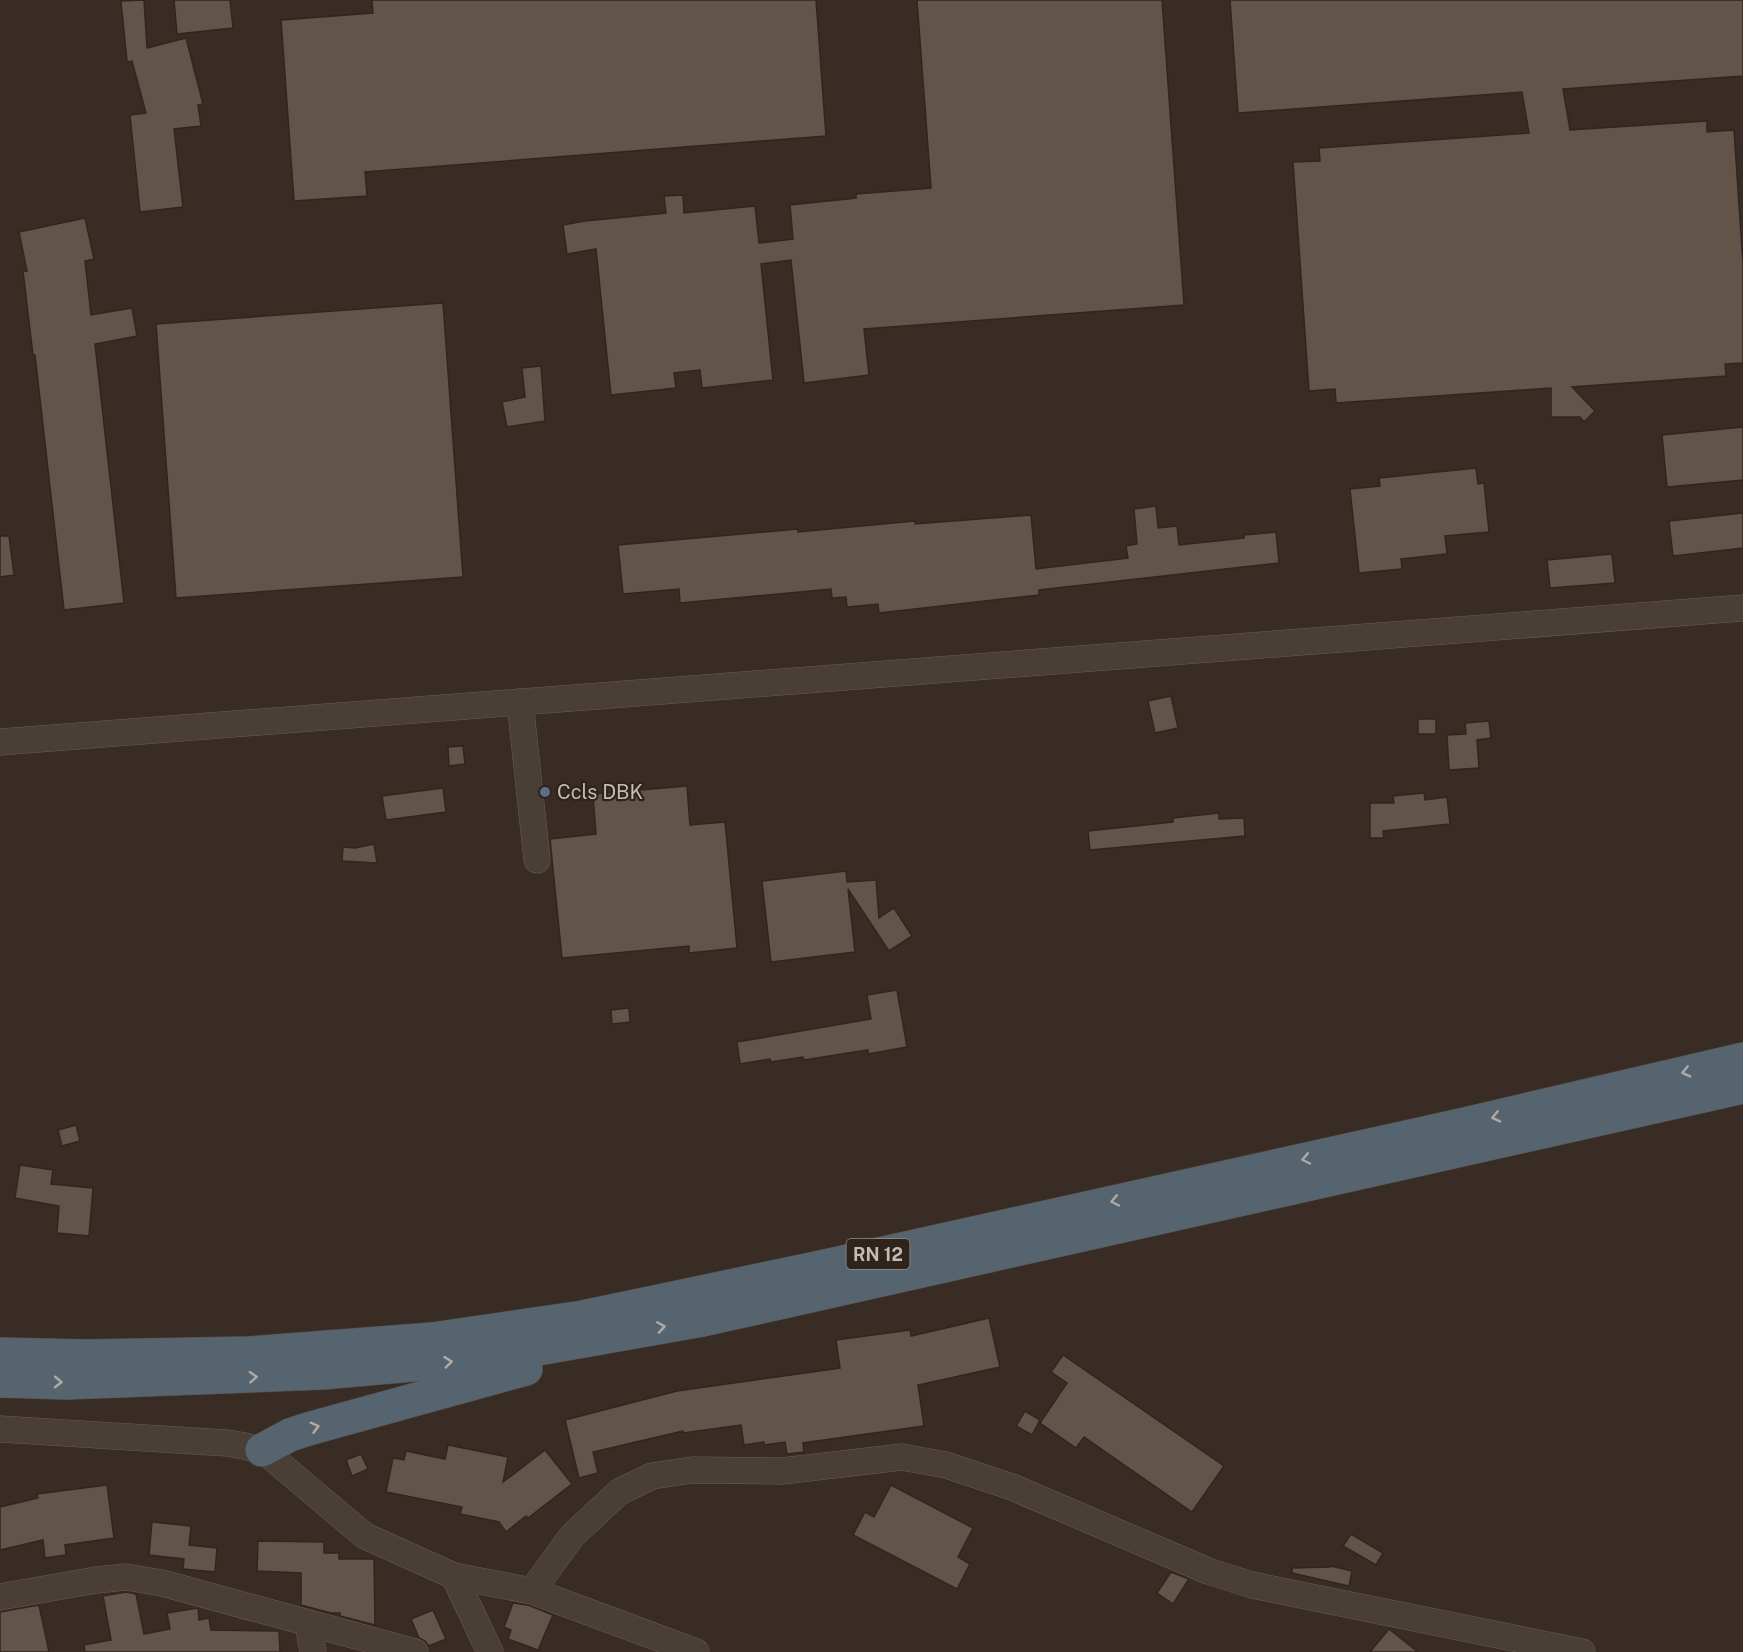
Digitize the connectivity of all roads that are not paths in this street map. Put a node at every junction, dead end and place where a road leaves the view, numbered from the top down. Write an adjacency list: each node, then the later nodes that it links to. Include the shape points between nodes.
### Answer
1 (1743, 608): 2 (street)
2 (520, 702): 3 (street); 4 (street)
3 (0, 742)
4 (537, 860)
5 (1743, 1059): 8 (highway, RN 12, one-way to 8, via 1449,1128 584,1317 432,1339 249,1353)
6 (1743, 1087): 7 (highway, RN 12, one-way to 6, via 727,1315)
7 (625, 1333): 9 (highway, RN 12, one-way to 7, via 231,1378 356,1371 482,1358); 11 (highway, one-way to 7, via 299,1432 566,1358)
8 (0, 1354)
9 (0, 1381)
10 (0, 1429): 11 (street, via 227,1443)
11 (262, 1450): 12 (street, via 365,1536)
12 (454, 1576): 13 (street); 18 (street)
13 (531, 1591): 19 (street); 20 (street, via 572,1536 619,1492 652,1476 692,1470 782,1471 902,1457 946,1465 1012,1487 1208,1571 1252,1585)
14 (0, 1597): 15 (street, via 126,1577 162,1583)
15 (308, 1624): 16 (street); 17 (street)
16 (313, 1652)
17 (415, 1652)
18 (490, 1652)
19 (696, 1652)
20 (1582, 1652)

